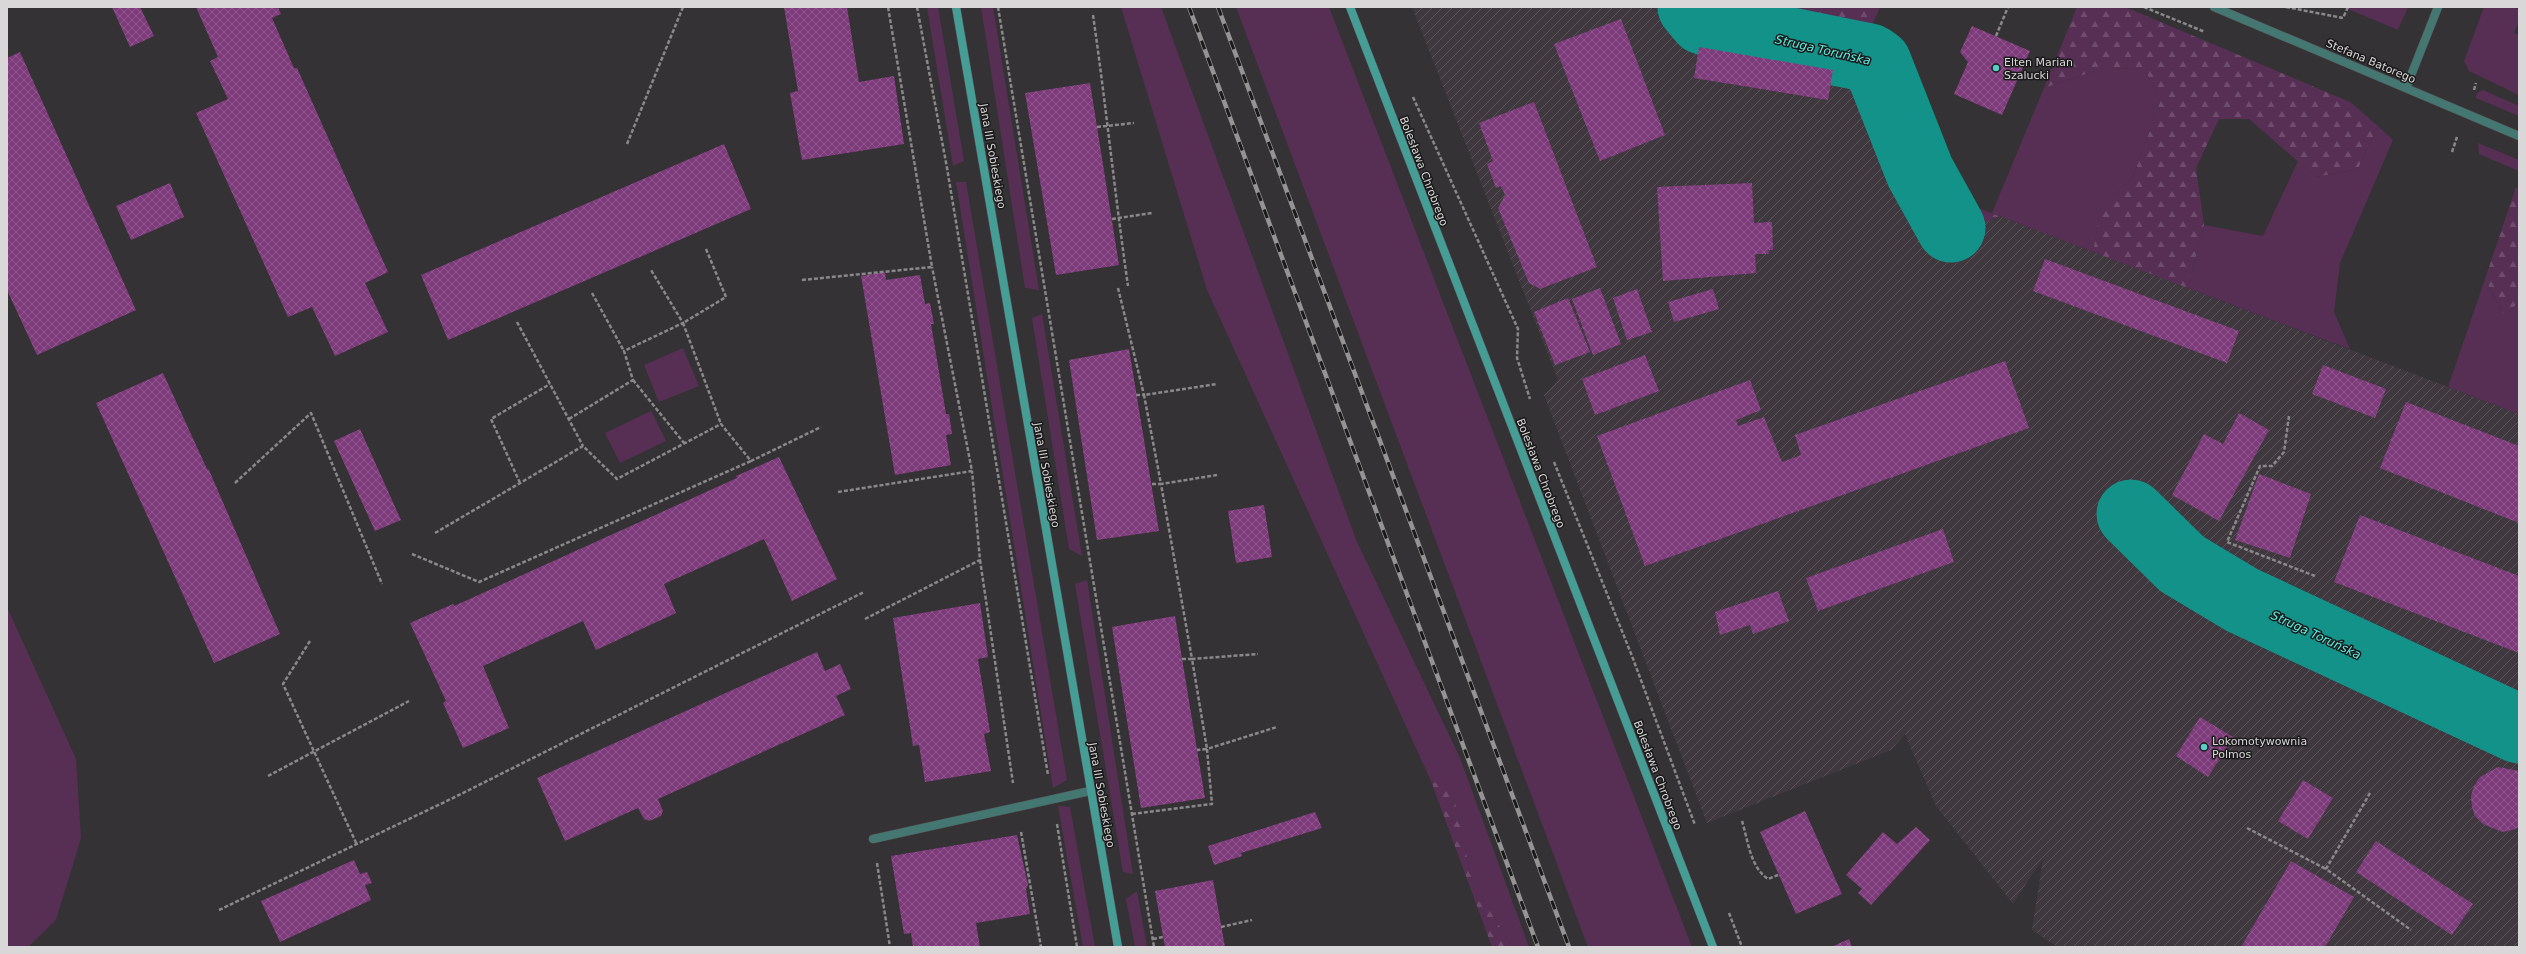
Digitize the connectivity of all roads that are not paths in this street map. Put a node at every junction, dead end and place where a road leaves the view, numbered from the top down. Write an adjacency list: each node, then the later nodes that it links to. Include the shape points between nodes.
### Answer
1 (956, 7): 7 (street, Jana III Sobieskiego)
2 (1350, 7): 10 (street, Bolesława Chrobrego)
3 (2214, 7): 5 (street, Stefana Batorego)
4 (2438, 7): 5 (street)
5 (2406, 88): 6 (street, Stefana Batorego)
6 (2519, 136)
7 (1090, 791): 8 (street); 9 (street, Jana III Sobieskiego)
8 (873, 839)
9 (1118, 947)
10 (1713, 947)

